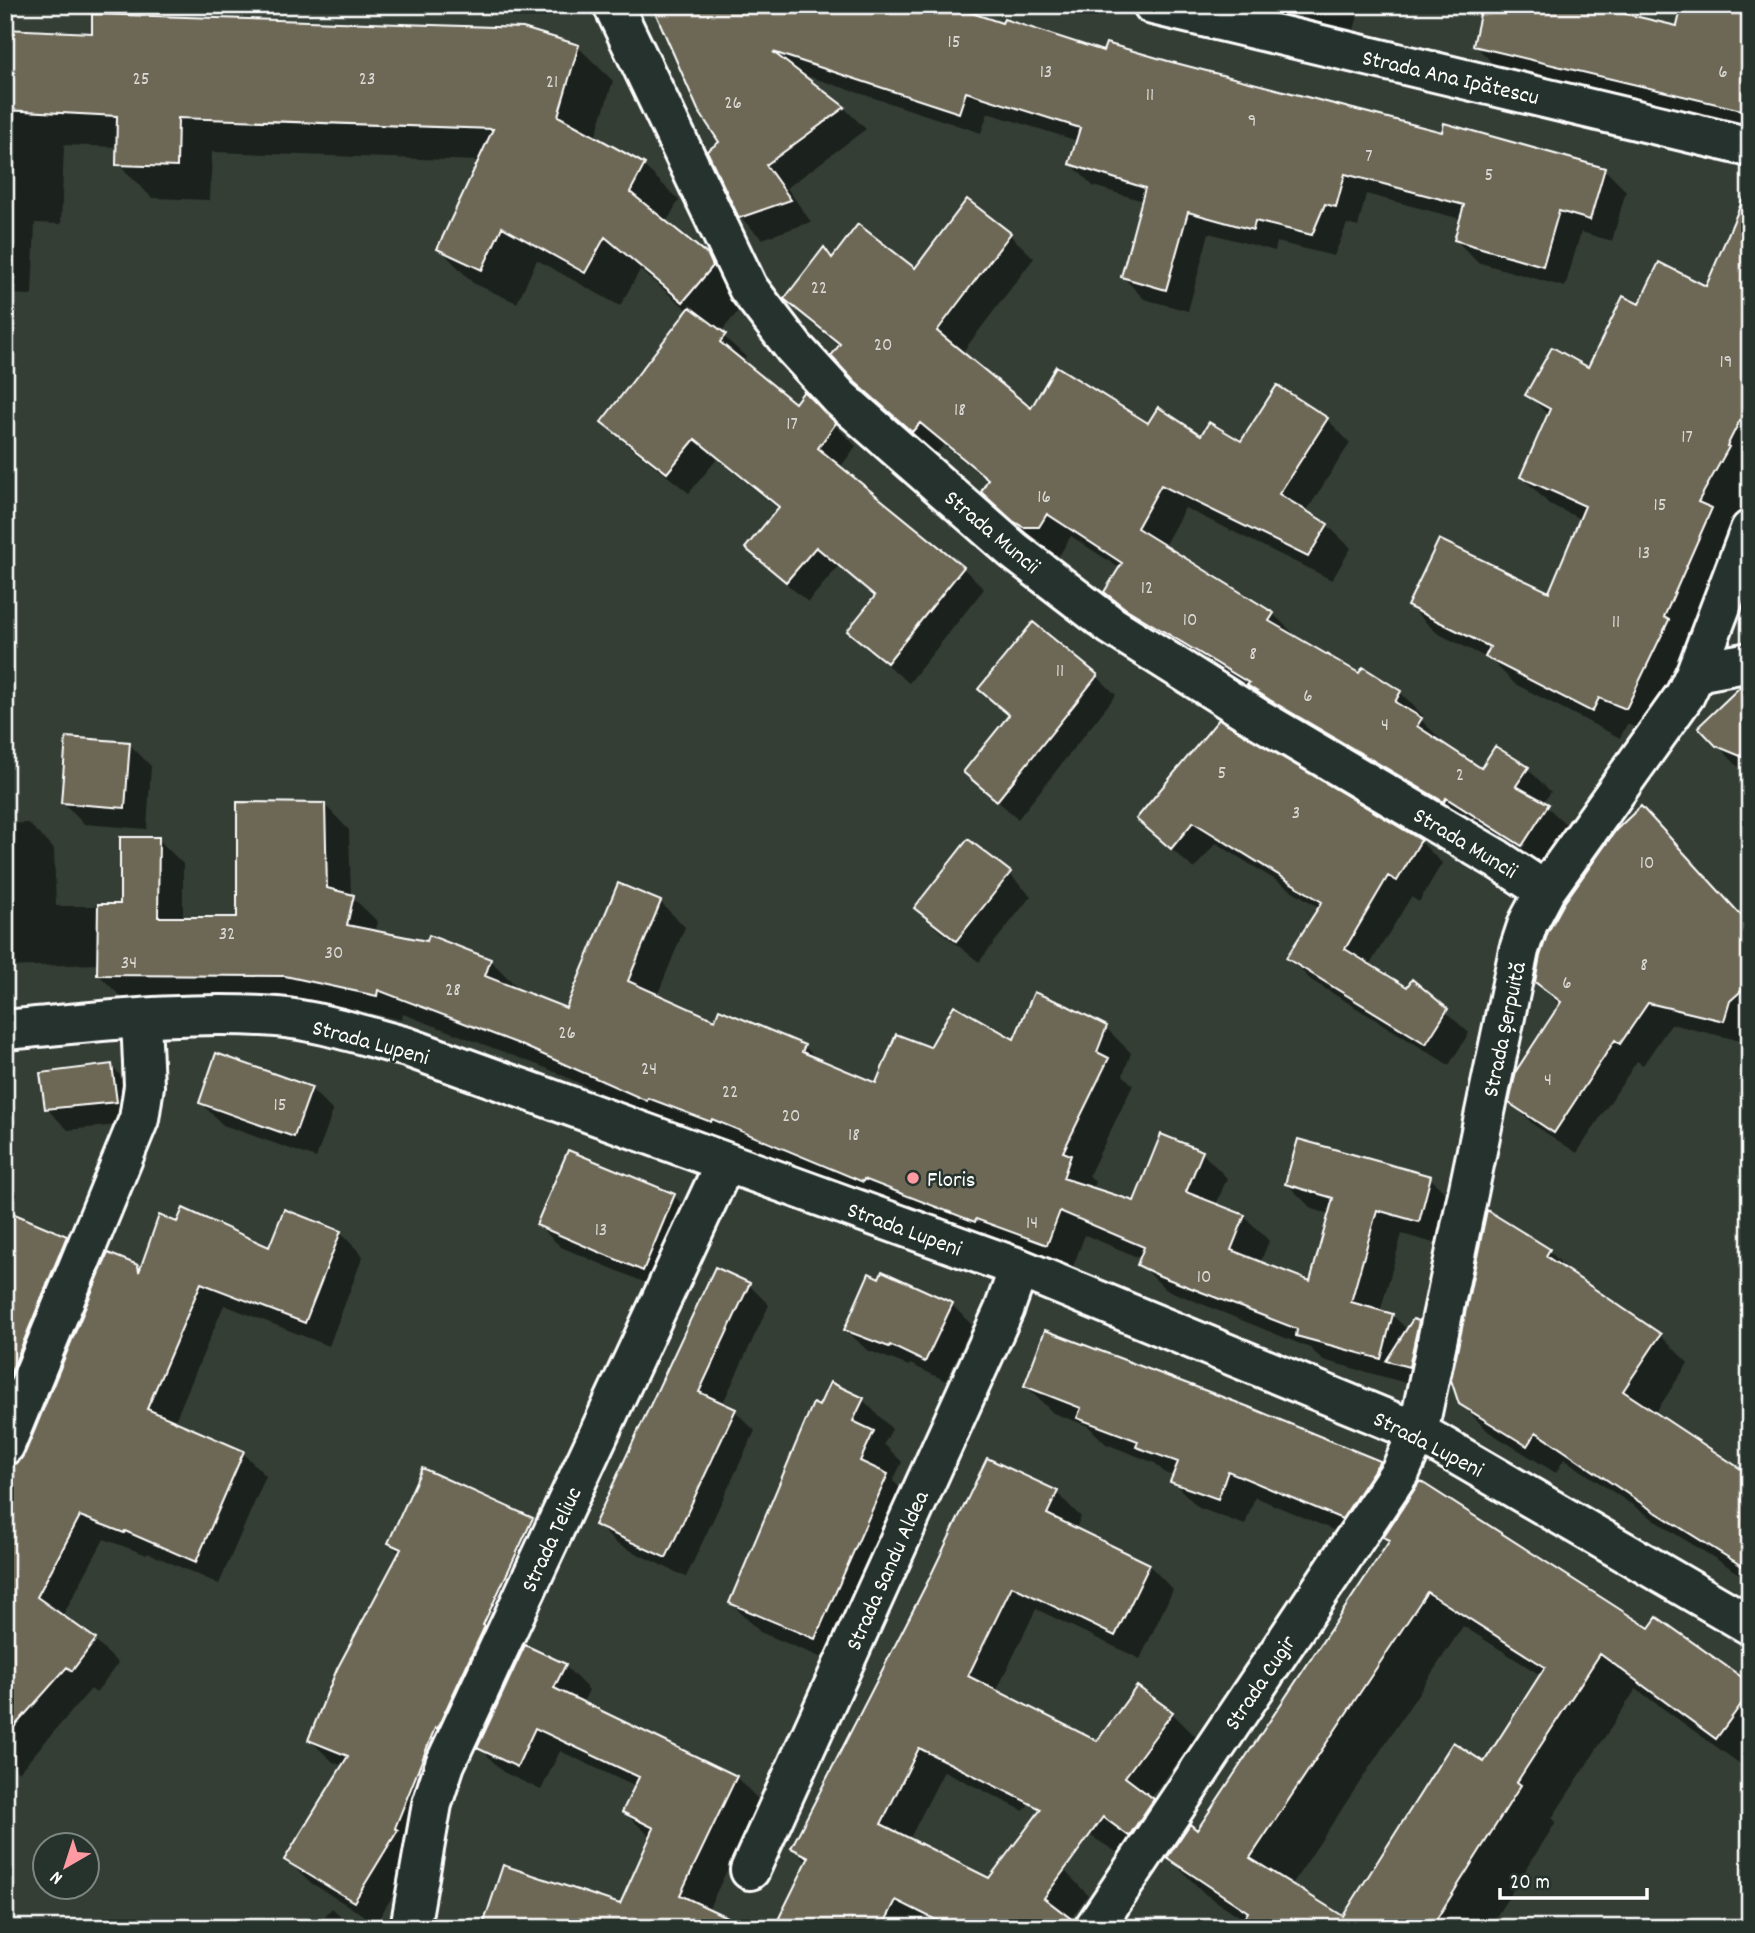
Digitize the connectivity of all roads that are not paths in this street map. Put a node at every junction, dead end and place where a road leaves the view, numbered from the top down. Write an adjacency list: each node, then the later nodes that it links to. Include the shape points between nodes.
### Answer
1 (613, 5): 7 (street, Strada Muncii, via 748,288 794,348 841,398 1013,550 1112,626)
2 (1153, 5): 3 (street, Strada Ana Ipătescu)
3 (1750, 147)
4 (1750, 530): 6 (street, Strada Șerpuită)
5 (1750, 662): 6 (street)
6 (1696, 672): 7 (street, Strada Șerpuită, via 1685,695)
7 (1545, 891): 12 (street, Strada Șerpuită, via 1519,950)
8 (141, 1019): 9 (street, Strada Lupeni); 10 (street, Strada Lupeni, via 278,1017 342,1030 407,1047); 13 (street, via 144,1086 139,1119)
9 (5, 1030)
10 (726, 1163): 11 (street, Strada Lupeni); 16 (street, Strada Teliuc, via 445,1763 432,1804)
11 (1019, 1268): 12 (street, Strada Lupeni); 15 (street, Strada Sandu Aldea)
12 (1418, 1432): 14 (street, Strada Lupeni); 17 (street, Strada Cugir, via 1401,1470)
13 (5, 1445)
14 (1750, 1625)
15 (750, 1870)
16 (410, 1928)
17 (1094, 1928)

